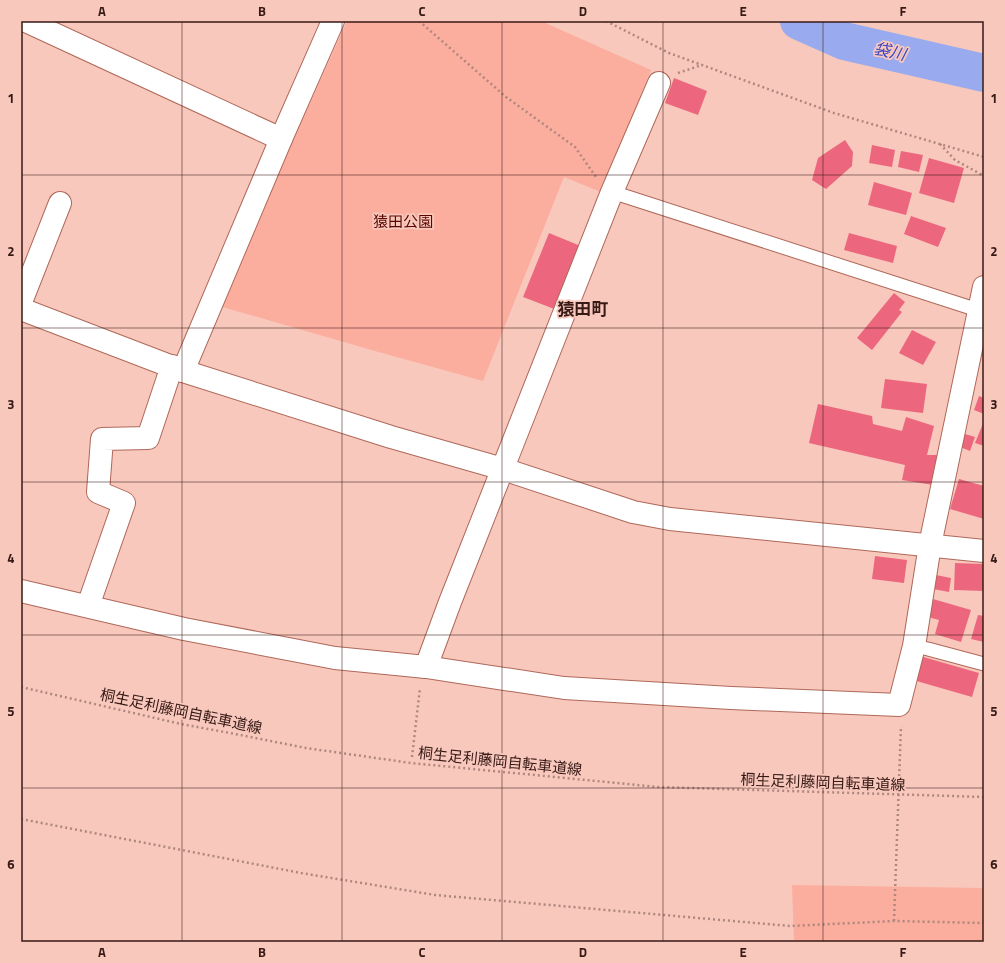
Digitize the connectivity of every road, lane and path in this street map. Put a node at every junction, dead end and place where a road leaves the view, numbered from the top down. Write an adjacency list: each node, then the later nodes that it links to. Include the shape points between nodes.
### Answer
1 (26, 21): 6 (street)
2 (333, 21): 6 (street)
3 (419, 21): 10 (path, via 506,96 575,148 603,187)
4 (606, 21): 7 (path, via 676,55 834,113)
5 (659, 83): 10 (street)
6 (281, 139): 16 (street)
7 (940, 144): 8 (path); 9 (path, via 955,160)
8 (984, 157)
9 (984, 176)
10 (612, 192): 15 (lane); 17 (street)
11 (60, 203): 13 (street)
12 (984, 287): 15 (street)
13 (21, 302)
14 (21, 309): 16 (street)
15 (981, 311): 18 (street)
16 (177, 368): 17 (street, via 391,437); 21 (street, via 148,438 102,440 98,492 124,503)
17 (503, 469): 18 (street, via 633,512 670,519); 24 (street)
18 (930, 546): 19 (street); 22 (street)
19 (984, 550)
20 (21, 591): 21 (street)
21 (88, 606): 24 (street, via 334,658)
22 (914, 646): 23 (lane); 24 (street, via 899,705 564,688)
23 (984, 664)
24 (426, 667)
25 (21, 687): 29 (path, 桐生足利藤岡自転車道線, via 181,724 306,748 411,763 658,787)
26 (420, 692): 28 (path)
27 (901, 728): 29 (path)
28 (412, 757)
29 (898, 795): 30 (path, 桐生足利藤岡自転車道線); 32 (path)
30 (984, 797)
31 (21, 819): 32 (path, via 435,895 790,926)
32 (894, 921): 33 (path)
33 (984, 923)

